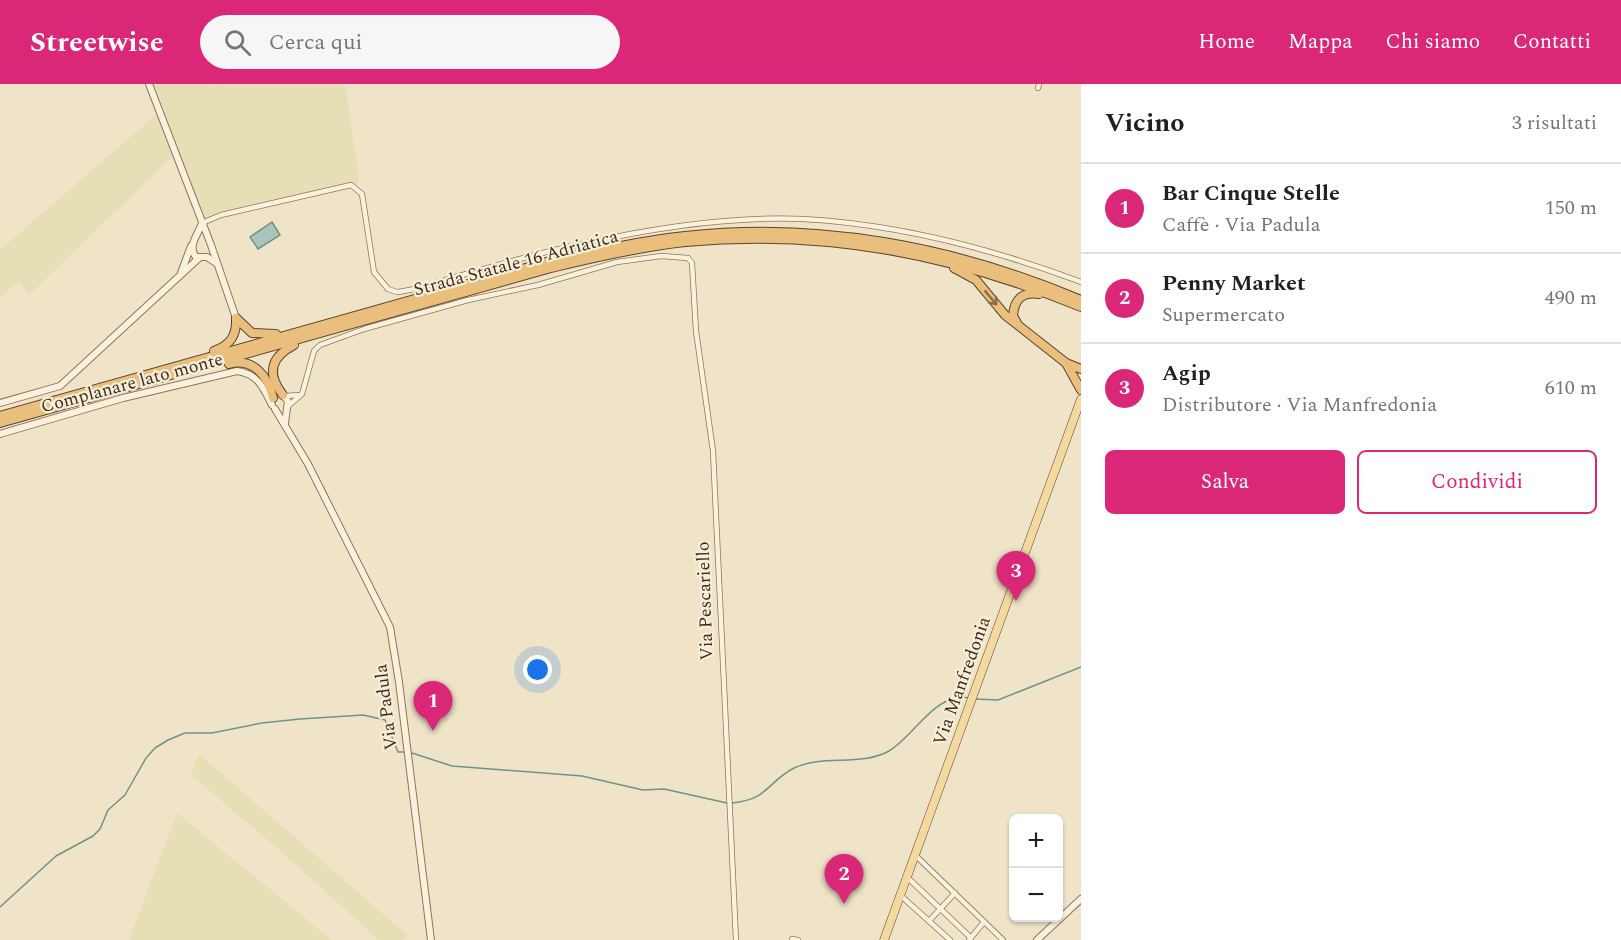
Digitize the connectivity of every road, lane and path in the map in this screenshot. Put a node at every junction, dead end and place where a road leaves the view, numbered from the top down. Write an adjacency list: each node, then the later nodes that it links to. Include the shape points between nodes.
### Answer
1 (149, 84): 2 (street)
2 (202, 223): 3 (street); 4 (street); 12 (street, via 221,215 351,185 362,194 374,272 388,289 397,292 626,235 689,225 783,219 924,235)
3 (196, 239): 4 (street); 5 (street)
4 (210, 243): 6 (street)
5 (192, 245): 9 (street); 11 (street)
6 (212, 251): 8 (street); 10 (street)
7 (926, 256): 13 (highway, Strada Statale 16 Adriatica); 17 (highway, one-way to 17, via 976,280); 18 (highway, Strada Statale 16 Adriatica, via 810,239 685,242 551,268)
8 (207, 257): 9 (street); 10 (street)
9 (199, 258): 11 (street)
10 (216, 264): 16 (street)
11 (180, 275): 25 (street, via 60,386)
12 (1081, 282)
13 (1063, 300): 15 (highway, Strada Statale 16 Adriatica); 17 (highway, via 1024,294 1014,306 1013,316)
14 (1081, 300): 18 (highway, Strada Statale 16 Adriatica, via 976,262 886,241 811,233 747,233 686,236 550,261)
15 (1081, 307)
16 (236, 318): 18 (highway, via 260,335); 19 (highway, via 236,331 224,347)
17 (1019, 328): 20 (highway)
18 (310, 333): 19 (highway, Strada Statale 16 Adriatica); 23 (highway, via 274,361 275,382)
19 (186, 367): 26 (highway, via 211,369 233,362 251,365 269,383); 28 (highway, Strada Statale 16 Adriatica); 29 (highway, Strada Statale 16 Adriatica)
20 (1076, 369): 21 (highway)
21 (1081, 390)
22 (302, 394): 23 (street); 27 (street); 44 (street, Via Pescariello, via 314,351 341,336 617,262 680,256 692,263 696,331 713,451)
23 (284, 395): 26 (street); 27 (street, via 288,401)
24 (1081, 399): 32 (main road, Via Manfredonia)
25 (0, 404)
26 (273, 404): 27 (street); 30 (street, Via Padula); 31 (street, Complanare lato monte, via 253,375 237,371)
27 (286, 408): 30 (street)
28 (0, 416)
29 (0, 423)
30 (285, 424): 43 (street, Via Padula, via 388,621)
31 (0, 434)
32 (915, 855): 33 (main road, Via Manfredonia); 34 (street)
33 (907, 877): 35 (main road, Via Manfredonia); 37 (street)
34 (955, 893): 37 (street); 39 (street)
35 (900, 895): 38 (street); 46 (main road, Via Manfredonia)
36 (1081, 899): 50 (street)
37 (940, 909): 38 (street); 42 (street)
38 (929, 921): 47 (street)
39 (984, 922): 40 (street); 42 (street)
40 (997, 934): 48 (street); 49 (street)
41 (792, 939): 45 (street)
42 (970, 939)
43 (431, 940)
44 (736, 940)
45 (798, 940)
46 (884, 940)
47 (950, 940)
48 (991, 940)
49 (1003, 940)
50 (1037, 940)

